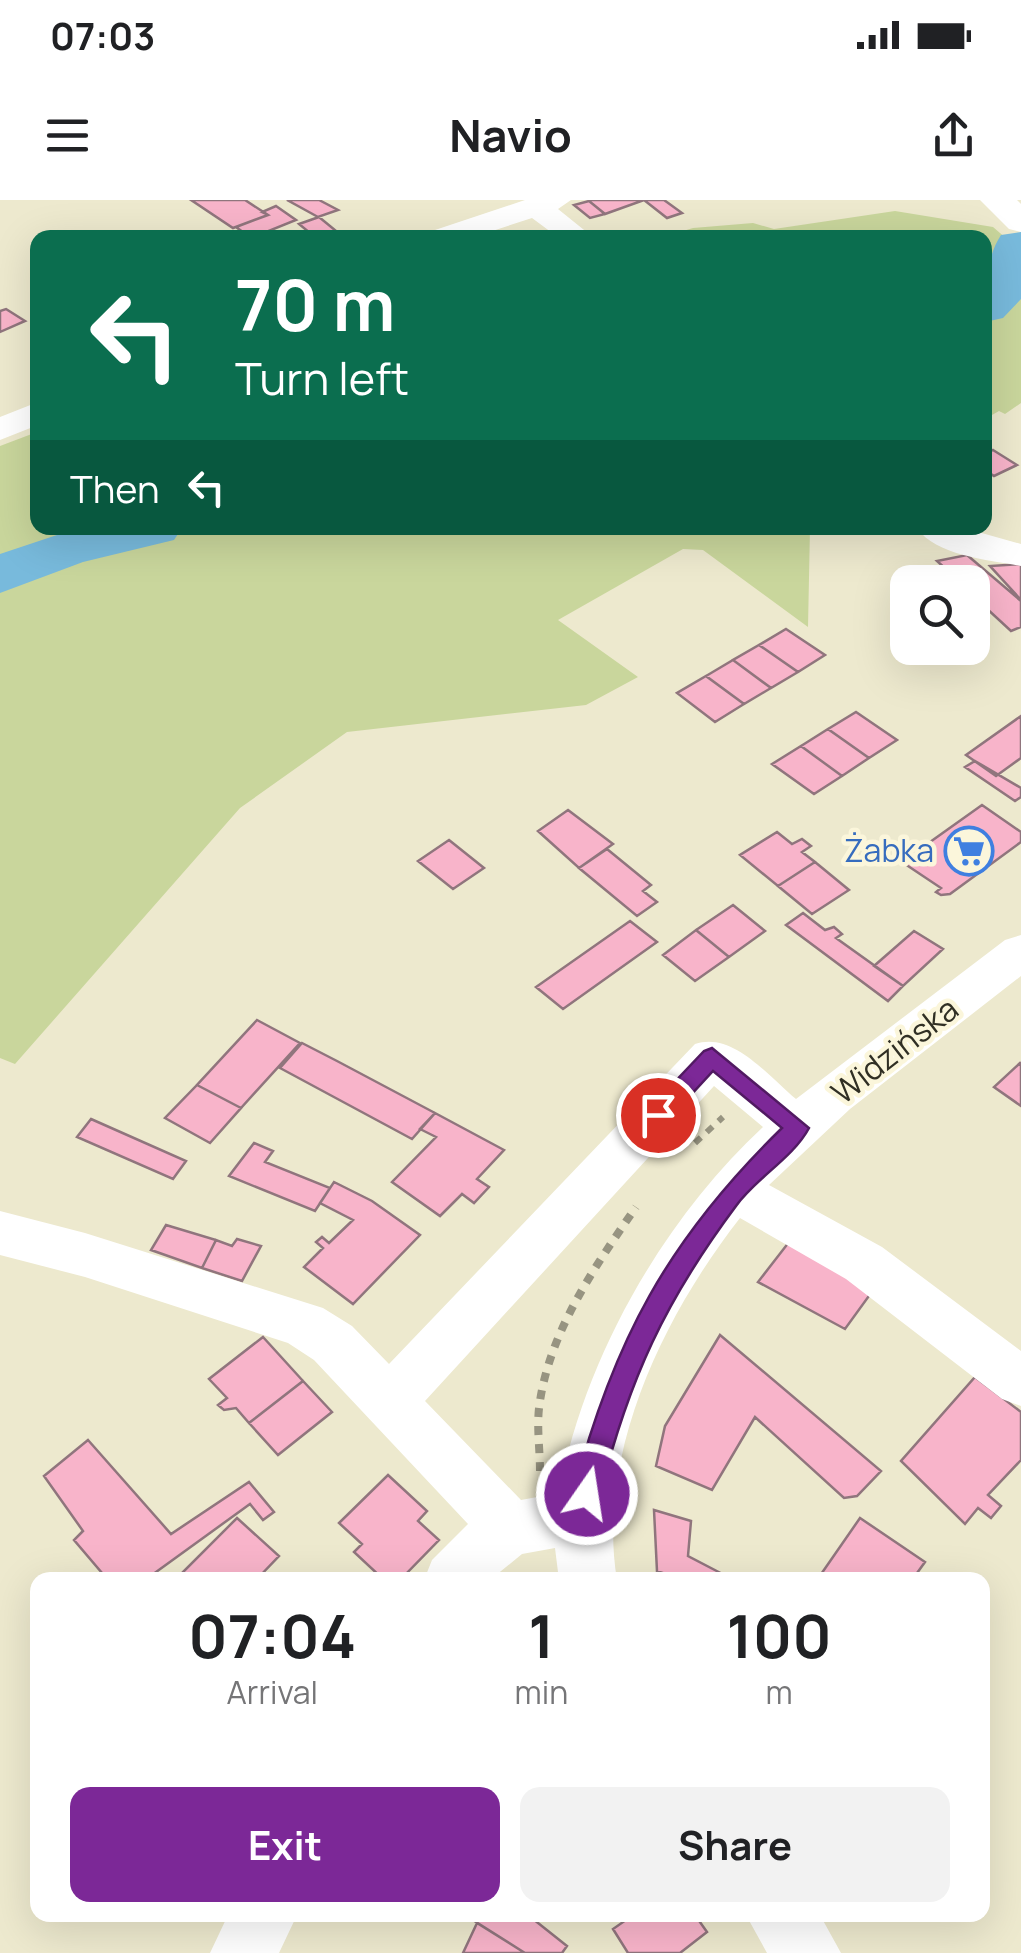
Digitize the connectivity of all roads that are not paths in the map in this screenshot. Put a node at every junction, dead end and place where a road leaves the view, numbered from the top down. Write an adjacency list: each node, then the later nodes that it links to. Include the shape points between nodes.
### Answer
1 (997, 200): 3 (main road)
2 (546, 203): 4 (street); 5 (street)
3 (1021, 222)
4 (464, 230)
5 (571, 230)
6 (30, 416): 7 (street)
7 (0, 430)
8 (952, 535): 9 (street)
9 (1021, 555)
10 (1021, 952): 11 (street, Widzińska)
11 (797, 1128): 12 (street, Widzińska); 15 (street, via 712,1057)
12 (734, 1190): 14 (street, via 864,1264); 16 (street, Widzińska, via 684,1256 638,1337 590,1472)
13 (0, 1234): 15 (street, via 304,1325 333,1344)
14 (1021, 1382)
15 (389, 1402): 17 (street)
16 (584, 1516): 17 (street); 19 (street, Widzińska)
17 (509, 1528): 18 (street)
18 (459, 1572)
19 (588, 1572)
20 (260, 1922): 22 (street)
21 (784, 1922): 23 (street)
22 (244, 1953)
23 (808, 1953)

